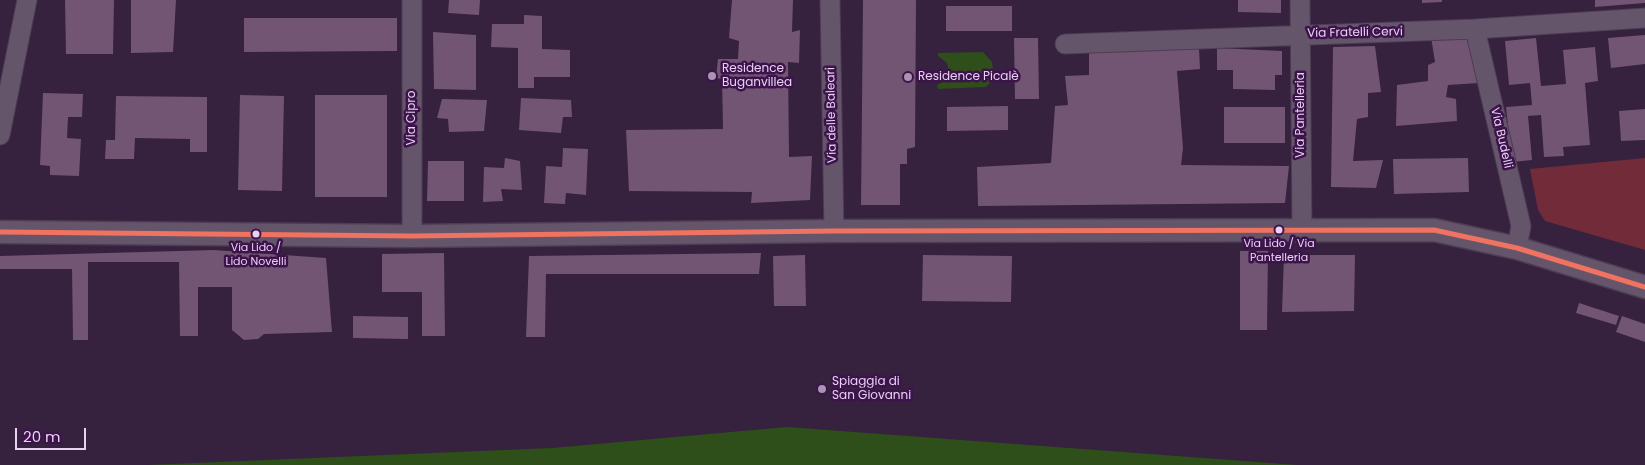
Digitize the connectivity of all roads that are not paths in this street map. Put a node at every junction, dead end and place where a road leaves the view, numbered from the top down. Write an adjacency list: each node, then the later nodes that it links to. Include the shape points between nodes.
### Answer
1 (26, 0): 9 (street)
2 (412, 0): 13 (street, Via Cipro)
3 (830, 0): 10 (street, Via delle Baleari)
4 (1300, 0): 7 (street, Via Pantelleria)
5 (1645, 18): 6 (street, Via Fratelli Cervi)
6 (1475, 29): 7 (street, Via Fratelli Cervi); 14 (street, Via Budelli, via 1521,226)
7 (1301, 34): 8 (street, Via Fratelli Cervi); 11 (street, Via Pantelleria)
8 (1065, 44)
9 (0, 135)
10 (834, 230): 11 (street); 13 (street)
11 (1302, 230): 14 (street, via 1434,230)
12 (0, 232): 13 (street)
13 (412, 236)
14 (1517, 248): 15 (street)
15 (1645, 287)

